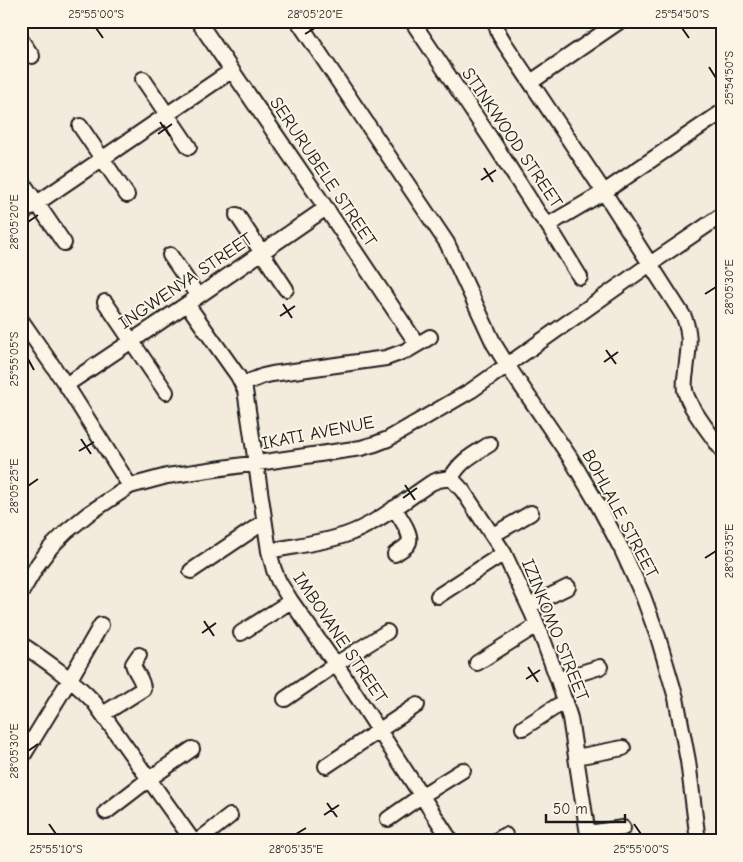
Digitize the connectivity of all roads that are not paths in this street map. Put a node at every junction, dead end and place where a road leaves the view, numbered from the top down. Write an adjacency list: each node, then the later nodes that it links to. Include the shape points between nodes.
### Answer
1 (198, 21): 8 (street, SERURUBELE STREET)
2 (298, 21): 37 (street, BOHLALE STREET, via 447,243 484,325)
3 (412, 21): 24 (street, STINKWOOD STREET)
4 (495, 21): 10 (street, via 499,34)
5 (620, 21): 10 (street)
6 (21, 40): 7 (street)
7 (32, 56)
8 (231, 71): 12 (street); 20 (street, SERURUBELE STREET)
9 (143, 79): 12 (street)
10 (531, 82): 17 (street)
11 (722, 112): 17 (street)
12 (167, 114): 14 (street); 15 (street)
13 (80, 126): 15 (street)
14 (189, 147)
15 (102, 159): 18 (street); 19 (street)
16 (21, 180): 19 (street)
17 (604, 192): 24 (street); 28 (street)
18 (126, 195)
19 (37, 203): 21 (street); 25 (street)
20 (326, 208): 26 (street, INGWENYA STREET); 36 (street, SERURUBELE STREET)
21 (21, 214)
22 (237, 214): 26 (street)
23 (722, 215): 28 (street, IKATI AVENUE)
24 (548, 225): 29 (street, STINKWOOD STREET)
25 (64, 243)
26 (261, 253): 30 (street); 31 (street, INGWENYA STREET)
27 (170, 255): 31 (street, IMBOVANE STREET)
28 (650, 264): 37 (street, IKATI AVENUE); 42 (street, via 688,328 689,349 684,382 688,400)
29 (580, 277)
30 (286, 289)
31 (193, 300): 35 (street, INGWENYA STREET); 39 (street, IMBOVANE STREET)
32 (105, 302): 35 (street)
33 (21, 320): 38 (street)
34 (430, 337): 36 (street)
35 (130, 341): 38 (street, INGWENYA STREET); 40 (street)
36 (417, 344): 39 (street, via 386,358 272,374)
37 (507, 365): 43 (street, IKATI AVENUE, via 402,432 375,444); 92 (street, BOHLALE STREET, via 597,503 643,596 676,698)
38 (66, 384): 45 (street)
39 (243, 384): 43 (street, IMBOVANE STREET)
40 (166, 392)
41 (490, 444): 44 (street, via 464,460)
42 (722, 450)
43 (255, 464): 45 (street, IKATI AVENUE, via 167,476); 48 (street, IMBOVANE STREET)
44 (451, 478): 46 (street, via 431,483); 49 (street, IZINKOMO STREET)
45 (130, 486): 55 (street, IKATI AVENUE, via 67,531 38,564)
46 (394, 508): 50 (street, via 345,535); 52 (street, via 410,538 410,542)
47 (531, 513): 49 (street)
48 (264, 522): 50 (street, IMBOVANE STREET); 53 (street)
49 (493, 536): 51 (street, IZINKOMO STREET)
50 (269, 551): 57 (street, IMBOVANE STREET, via 279,582)
51 (504, 553): 56 (street); 58 (street, IZINKOMO STREET)
52 (395, 554)
53 (191, 571)
54 (568, 587): 58 (street)
55 (21, 593)
56 (438, 596)
57 (291, 601): 62 (street); 65 (street, IMBOVANE STREET)
58 (529, 606): 60 (street, IZINKOMO STREET)
59 (101, 625): 68 (street)
60 (537, 625): 66 (street); 69 (street, IZINKOMO STREET)
61 (388, 632): 65 (street)
62 (240, 633)
63 (21, 644): 68 (street)
64 (139, 655): 73 (street, via 133,664 143,689)
65 (336, 664): 70 (street); 75 (street, IMBOVANE STREET)
66 (477, 664)
67 (600, 667): 69 (street)
68 (70, 679): 73 (street); 79 (street)
69 (558, 680): 71 (street, IZINKOMO STREET)
70 (285, 699)
71 (566, 702): 74 (street); 78 (street, IZINKOMO STREET)
72 (417, 705): 75 (street)
73 (103, 714): 82 (street)
74 (523, 728)
75 (380, 731): 80 (street); 83 (street, IMBOVANE STREET)
76 (623, 748): 78 (street)
77 (192, 749): 82 (street)
78 (576, 757): 88 (street, IZINKOMO STREET)
79 (21, 759)
80 (326, 766)
81 (463, 770): 83 (street)
82 (149, 779): 84 (street); 89 (street)
83 (421, 796): 86 (street); 91 (street, IMBOVANE STREET)
84 (106, 812)
85 (230, 816): 90 (street)
86 (388, 819)
87 (623, 828): 88 (street)
88 (589, 837)
89 (193, 841)
90 (198, 841)
91 (450, 841)
92 (698, 841)

